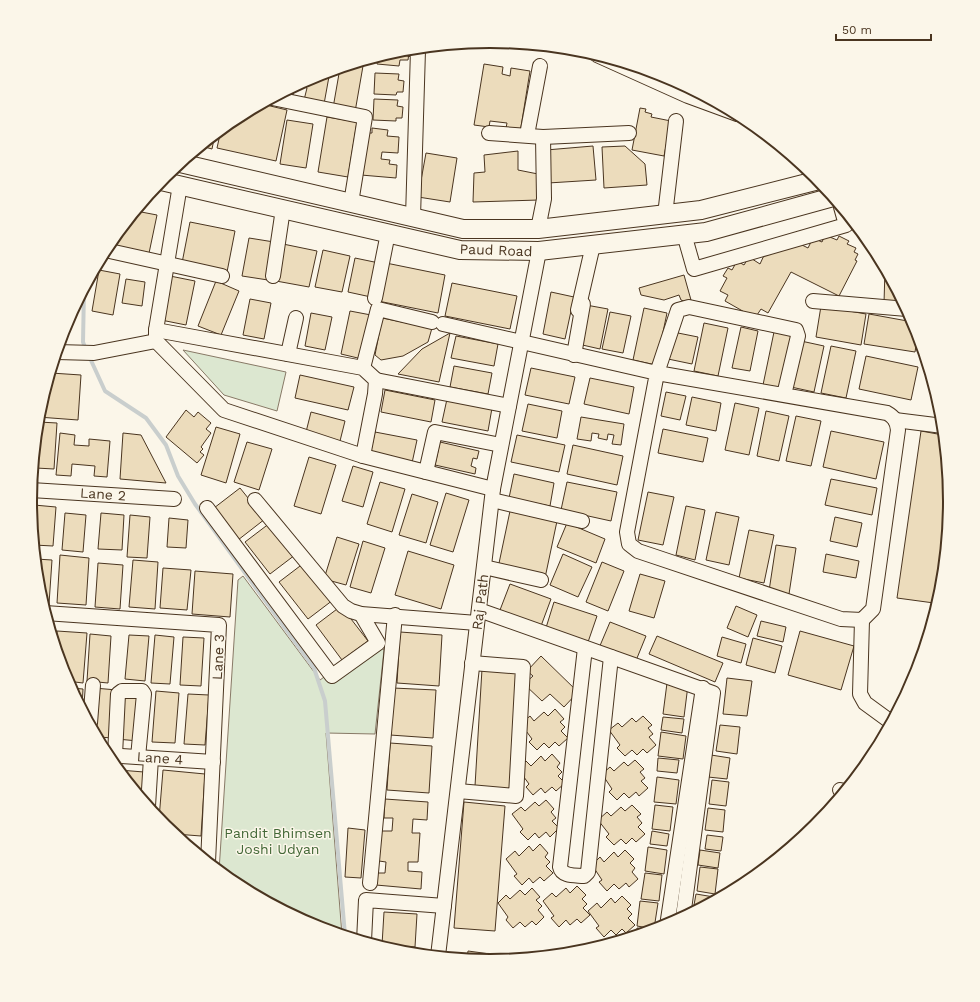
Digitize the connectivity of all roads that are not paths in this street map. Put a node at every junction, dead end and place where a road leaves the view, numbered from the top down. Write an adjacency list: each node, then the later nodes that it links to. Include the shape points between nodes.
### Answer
1 (418, 54): 21 (street)
2 (540, 66): 9 (street)
3 (632, 71): 5 (street)
4 (281, 100): 18 (street, via 366,117)
5 (700, 100)
6 (676, 121): 20 (street)
7 (489, 132): 9 (street)
8 (629, 133): 10 (street)
9 (527, 136): 10 (street)
10 (543, 137): 23 (street, via 544,199)
11 (186, 165): 12 (main road, Paud Road)
12 (213, 171): 16 (main road); 18 (main road, Paud Road)
13 (811, 182): 20 (main road, Paud Road, via 702,210)
14 (168, 183): 15 (main road, Paud Road)
15 (180, 185): 16 (main road, Paud Road); 29 (street)
16 (208, 192): 19 (main road, Paud Road)
17 (828, 199): 25 (main road, Paud Road, via 706,232)
18 (351, 203): 21 (main road, Paud Road)
19 (283, 209): 24 (main road, Paud Road); 31 (street)
20 (665, 215): 23 (main road, Paud Road)
21 (413, 217): 23 (main road, Paud Road, via 463,229)
22 (844, 219): 25 (street, via 846,225 694,269)
23 (538, 230): 27 (main road)
24 (388, 233): 27 (main road, Paud Road, via 460,250); 32 (street)
25 (684, 234): 26 (main road, Paud Road)
26 (593, 245): 27 (main road, Paud Road); 40 (street)
27 (539, 251): 37 (street, Raj Path)
28 (111, 252): 29 (street)
29 (166, 265): 30 (street); 36 (street)
30 (222, 276)
31 (273, 276)
32 (375, 298)
33 (813, 301): 34 (street)
34 (900, 308)
35 (296, 318): 39 (street)
36 (156, 336): 38 (street, via 94,353); 39 (street); 49 (street, via 224,410)
37 (522, 341): 40 (street); 41 (street, via 378,309); 45 (street, Raj Path)
38 (62, 352)
39 (288, 354): 41 (street)
40 (574, 355): 42 (street)
41 (363, 368): 43 (street)
42 (657, 373): 44 (street); 44 (street, via 676,313 681,308 689,307 796,330 798,336); 63 (street, via 627,532 629,544 638,552 841,619)
43 (376, 380): 45 (street); 49 (street)
44 (784, 395): 46 (street, via 887,413)
45 (509, 406): 48 (street, Raj Path)
46 (895, 420): 47 (street); 63 (street, via 898,430 873,610)
47 (936, 425)
48 (501, 445): 50 (street, via 435,432); 52 (street, Raj Path)
49 (363, 456): 50 (street)
50 (426, 472): 52 (street)
51 (37, 490): 53 (street, Lane 2)
52 (492, 495): 56 (street); 57 (street, Raj Path)
53 (174, 499)
54 (255, 500): 60 (street, via 343,606)
55 (207, 508): 60 (street, via 332,676 378,643)
56 (582, 521)
57 (484, 567): 58 (street); 62 (street, Raj Path)
58 (541, 580)
59 (51, 612): 73 (street, Lane 3, via 219,625)
60 (361, 614): 61 (street)
61 (395, 615): 62 (street); 77 (street)
62 (478, 616): 64 (street); 66 (street, Raj Path)
63 (862, 620): 70 (street, via 860,697)
64 (586, 648): 65 (street); 65 (street, via 560,867 564,874 584,876 588,872)
65 (611, 657): 68 (street)
66 (472, 663): 74 (street, Raj Path); 74 (street, via 523,667 516,796)
67 (93, 685): 69 (street)
68 (703, 688): 79 (street, via 712,691 713,696); 80 (street)
69 (91, 714)
70 (887, 719)
71 (112, 751): 72 (street, Lane 4); 72 (street, via 118,694 122,691 142,692)
72 (142, 753): 73 (street, Lane 4); 75 (street)
73 (213, 762): 76 (street, Lane 3)
74 (458, 791): 78 (street, Raj Path)
75 (147, 797)
76 (208, 856)
77 (370, 883)
78 (444, 906): 81 (street, via 366,900); 82 (street, Raj Path)
79 (684, 910)
80 (668, 917)
81 (364, 936)
82 (439, 951)

